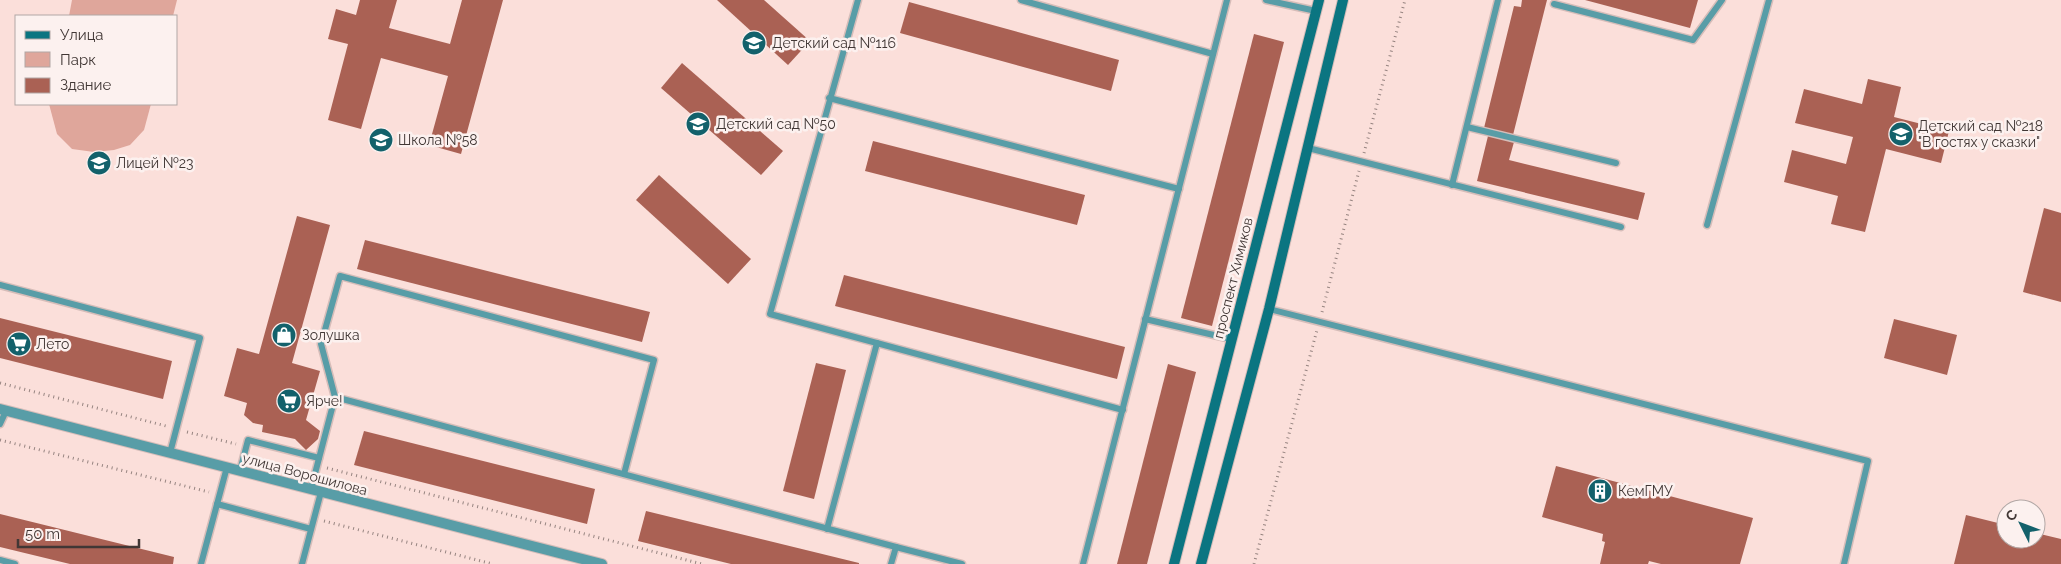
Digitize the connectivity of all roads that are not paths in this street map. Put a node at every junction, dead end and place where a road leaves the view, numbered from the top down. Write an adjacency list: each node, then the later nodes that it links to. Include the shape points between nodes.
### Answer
1 (858, 0): 13 (lane)
2 (1021, 0): 12 (lane)
3 (1227, 0): 12 (lane)
4 (1266, 0): 11 (lane)
5 (1319, 0): 11 (main road, проспект Химиков)
6 (1343, 0): 15 (main road)
7 (1498, 0): 14 (lane)
8 (1722, 0): 10 (lane, via 1692,40)
9 (1769, 0): 19 (lane)
10 (1554, 4)
11 (1316, 11): 24 (main road, проспект Химиков)
12 (1214, 54): 18 (lane)
13 (830, 98): 18 (lane); 25 (lane, via 770,314)
14 (1467, 127): 16 (lane); 17 (lane)
15 (1308, 148): 17 (lane); 22 (main road)
16 (1616, 163)
17 (1452, 185): 20 (lane)
18 (1179, 189): 23 (lane)
19 (1707, 225)
20 (1621, 227)
21 (0, 285): 30 (lane, via 200,338)
22 (1269, 309): 50 (main road); 51 (lane, via 1868,461)
23 (1145, 319): 24 (lane); 28 (lane)
24 (1231, 339): 49 (main road, проспект Химиков)
25 (877, 343): 28 (lane); 38 (lane)
26 (334, 397): 31 (lane); 34 (lane); 34 (lane, via 322,344 340,276 654,360)
27 (3, 410): 29 (lane); 30 (street, улица Ворошилова)
28 (1123, 410): 48 (lane)
29 (0, 424)
30 (170, 453): 32 (street, улица Ворошилова)
31 (319, 458): 33 (lane, via 248,440); 35 (lane)
32 (227, 467): 33 (street, улица Ворошилова); 37 (lane)
33 (240, 471): 35 (street, улица Ворошилова)
34 (624, 474): 38 (lane)
35 (311, 489): 36 (street, улица Ворошилова)
36 (321, 492): 39 (lane); 45 (street, улица Ворошилова)
37 (217, 504): 39 (lane); 43 (lane)
38 (828, 528): 40 (lane)
39 (312, 529): 44 (lane)
40 (896, 547): 46 (lane); 47 (lane)
41 (0, 560): 42 (lane)
42 (15, 564)
43 (201, 564)
44 (302, 564)
45 (602, 564)
46 (891, 564)
47 (962, 564)
48 (1083, 564)
49 (1174, 564)
50 (1201, 564)
51 (1844, 564)

